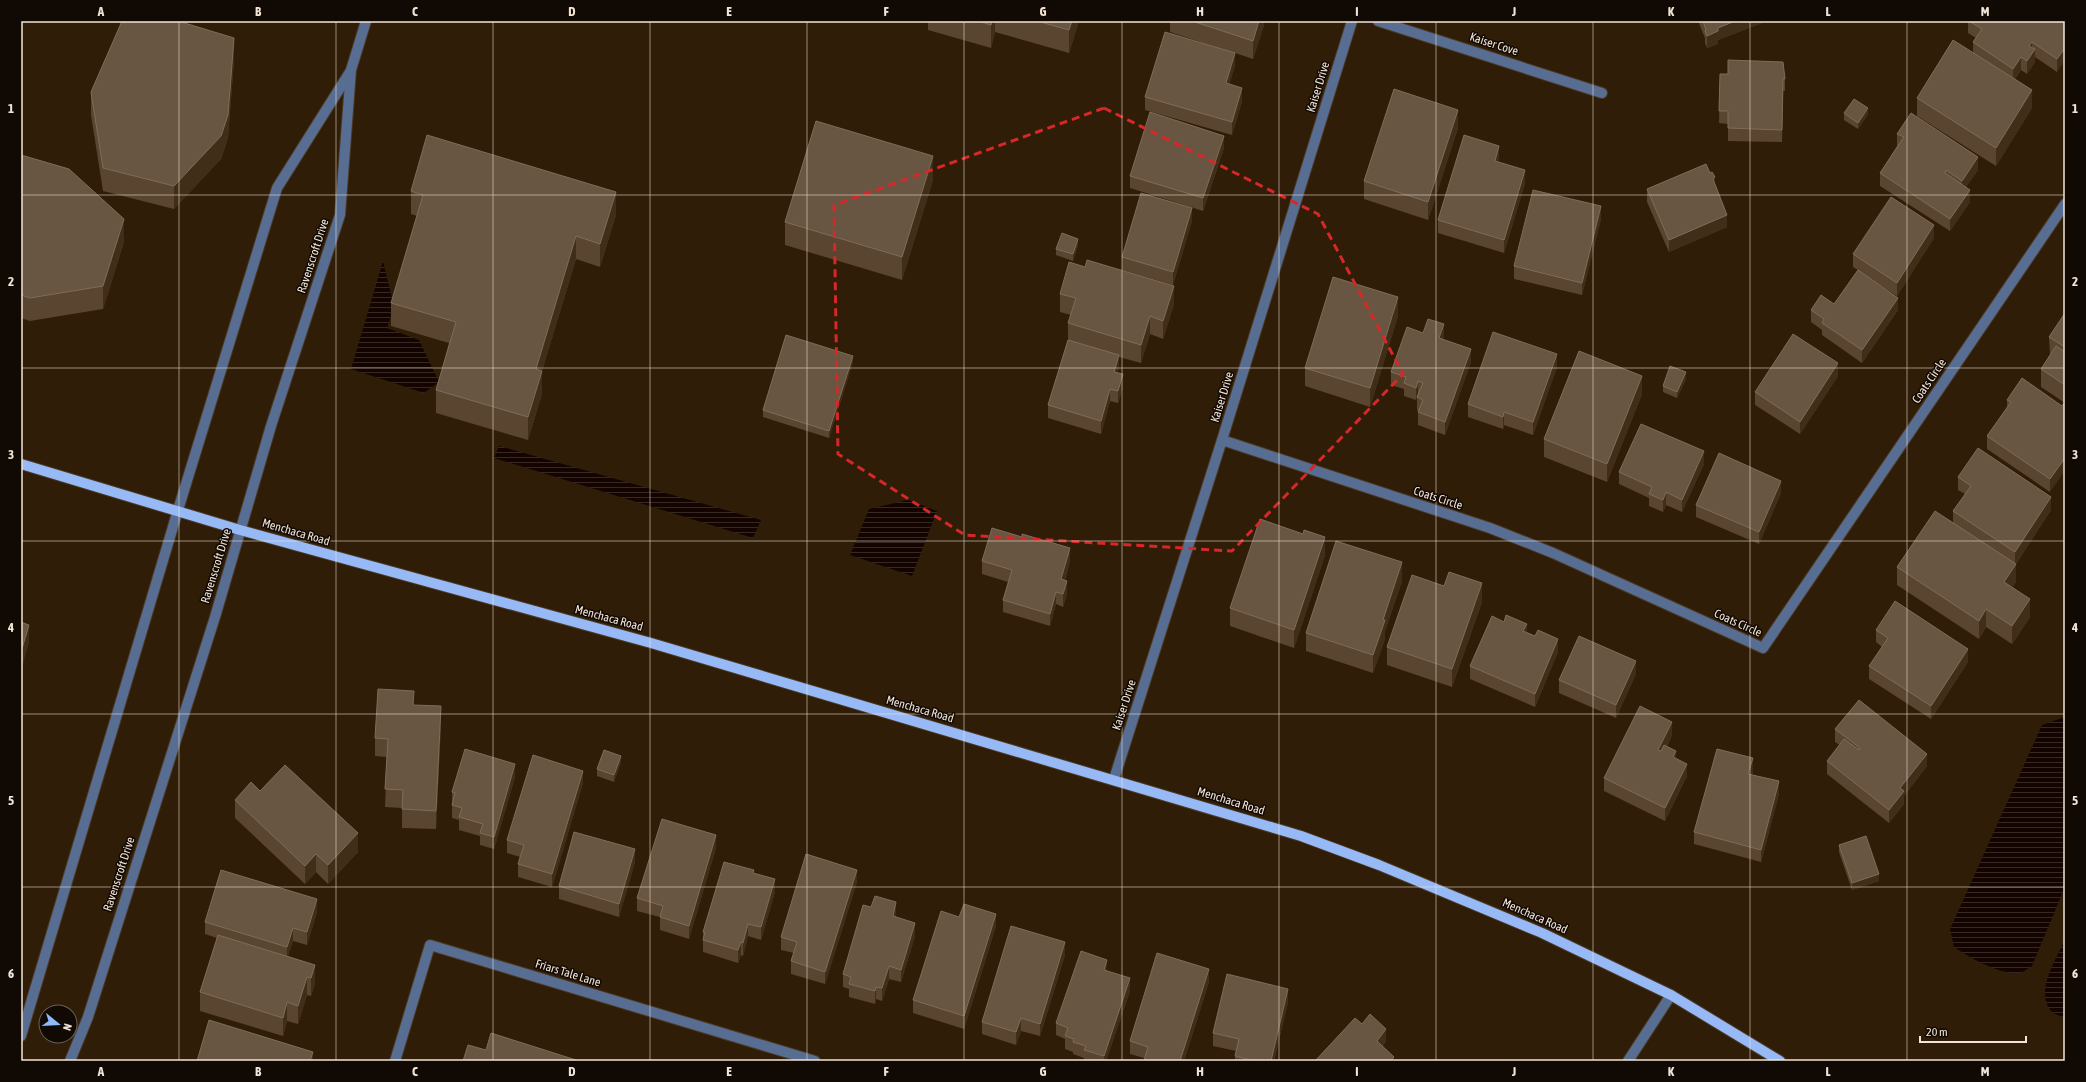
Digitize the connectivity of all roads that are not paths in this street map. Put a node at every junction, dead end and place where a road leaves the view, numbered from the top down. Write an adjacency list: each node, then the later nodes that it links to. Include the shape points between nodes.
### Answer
1 (366, 21): 4 (street, Ravenscroft Drive)
2 (1352, 21): 7 (street, Kaiser Drive)
3 (1378, 21): 5 (street, Kaiser Cove)
4 (351, 70): 9 (street, Ravenscroft Drive, via 277,188); 10 (street, Ravenscroft Drive, via 340,215)
5 (1602, 93)
6 (2065, 204): 7 (street, Coats Circle, via 1763,648 1553,553 1490,528)
7 (1222, 440): 11 (street, Kaiser Drive)
8 (21, 464): 9 (main road, Menchaca Road)
9 (178, 510): 10 (main road, Menchaca Road); 13 (street, Ravenscroft Drive)
10 (240, 530): 11 (main road, Menchaca Road, via 651,643); 14 (street, Ravenscroft Drive, via 215,617 88,1017)
11 (1114, 779): 12 (main road, Menchaca Road, via 1301,836 1379,865 1542,933)
12 (1671, 995): 17 (street); 18 (main road, Menchaca Road)
13 (21, 1036)
14 (70, 1061)
15 (395, 1061): 16 (street, Friars Tale Lane, via 430,945)
16 (815, 1061)
17 (1628, 1061)
18 (1780, 1061)

